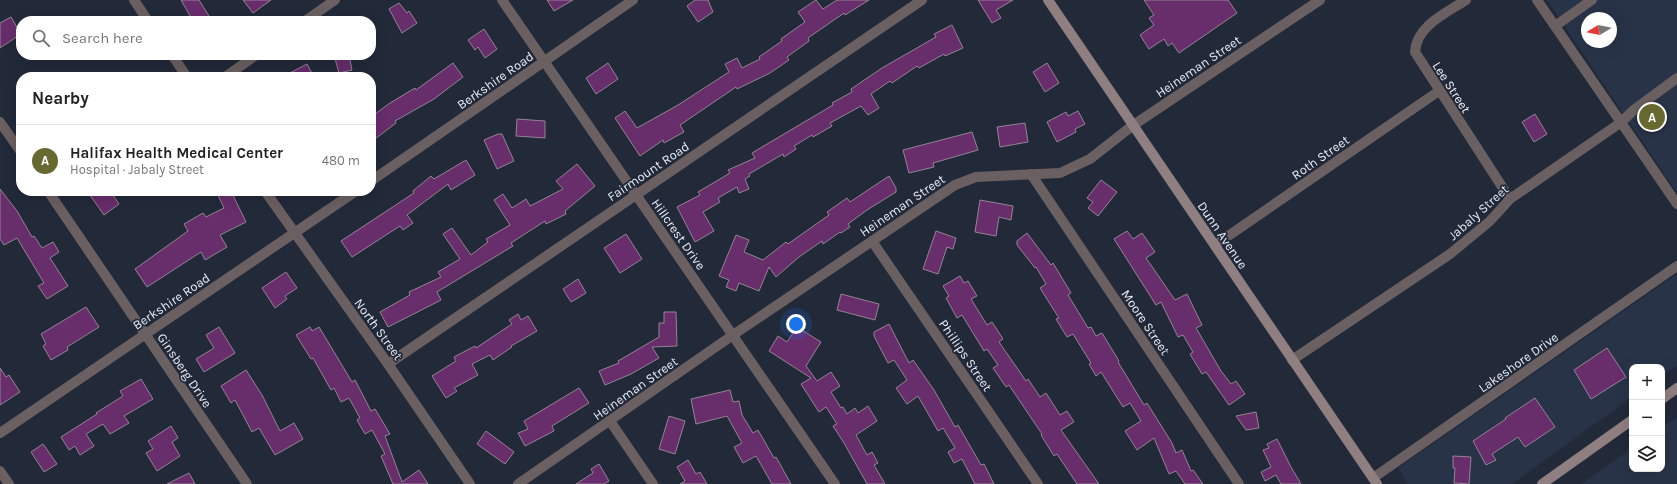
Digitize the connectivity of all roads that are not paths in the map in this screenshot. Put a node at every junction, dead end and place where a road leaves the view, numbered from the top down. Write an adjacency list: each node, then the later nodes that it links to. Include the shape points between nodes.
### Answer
1 (134, 0): 11 (street)
2 (335, 0): 12 (street)
3 (502, 0): 16 (street, Hillcrest Drive)
4 (633, 0): 16 (street, Berkshire Road)
5 (922, 0): 27 (street, Fairmount Road)
6 (1048, 0): 23 (main road, Dunn Avenue)
7 (1320, 0): 23 (street, Heineman Street)
8 (1466, 0): 20 (street, Lee Street, via 1430,23 1416,42 1415,52)
9 (1537, 0): 13 (street)
10 (1592, 0): 13 (street)
11 (145, 16)
12 (312, 16)
13 (1555, 26): 22 (street)
14 (175, 60): 17 (street)
15 (249, 60): 18 (street)
16 (544, 62): 26 (street, Berkshire Road); 27 (street, Hillcrest Drive)
17 (184, 72)
18 (232, 72)
19 (1677, 78): 22 (street, Jabaly Street, via 1635,108)
20 (1439, 91): 31 (street, Lee Street); 35 (street, Roth Street)
21 (0, 122): 24 (street)
22 (1620, 123): 31 (street, Jabaly Street); 32 (street)
23 (1132, 126): 25 (street, Heineman Street, via 1090,160 1060,173); 35 (main road, Dunn Avenue)
24 (16, 145)
25 (1030, 174): 34 (street, Heineman Street, via 976,177 955,185); 55 (street, Moore Street)
26 (376, 178)
27 (636, 195): 38 (street, Hillcrest Drive); 40 (street, Fairmount Road)
28 (51, 196): 37 (street, Ginsberg Drive)
29 (268, 196): 33 (street, North Street)
30 (349, 196): 33 (street, Berkshire Road)
31 (1510, 199): 39 (street, Jabaly Street, via 1490,221 1450,254)
32 (1677, 204)
33 (294, 234): 37 (street, Berkshire Road); 40 (street, North Street)
34 (872, 241): 38 (street, Heineman Street); 54 (street, Phillips Street)
35 (1215, 245): 39 (main road, Dunn Avenue)
36 (1677, 266): 47 (street, Lakeshore Drive)
37 (145, 333): 45 (street, Berkshire Road); 49 (street, Ginsberg Drive)
38 (733, 335): 43 (street, Heineman Street); 53 (street, Hillcrest Drive)
39 (1292, 360): 47 (main road, Dunn Avenue)
40 (388, 364): 50 (street, North Street)
41 (1677, 388): 42 (main road)
42 (1665, 397)
43 (610, 420): 51 (street, Heineman Street); 52 (street)
44 (1629, 422): 56 (main road)
45 (0, 433)
46 (0, 471): 48 (street)
47 (1375, 481)
48 (9, 484)
49 (247, 484)
50 (470, 484)
51 (518, 484)
52 (653, 484)
53 (835, 484)
54 (1038, 484)
55 (1239, 484)
56 (1542, 484)

